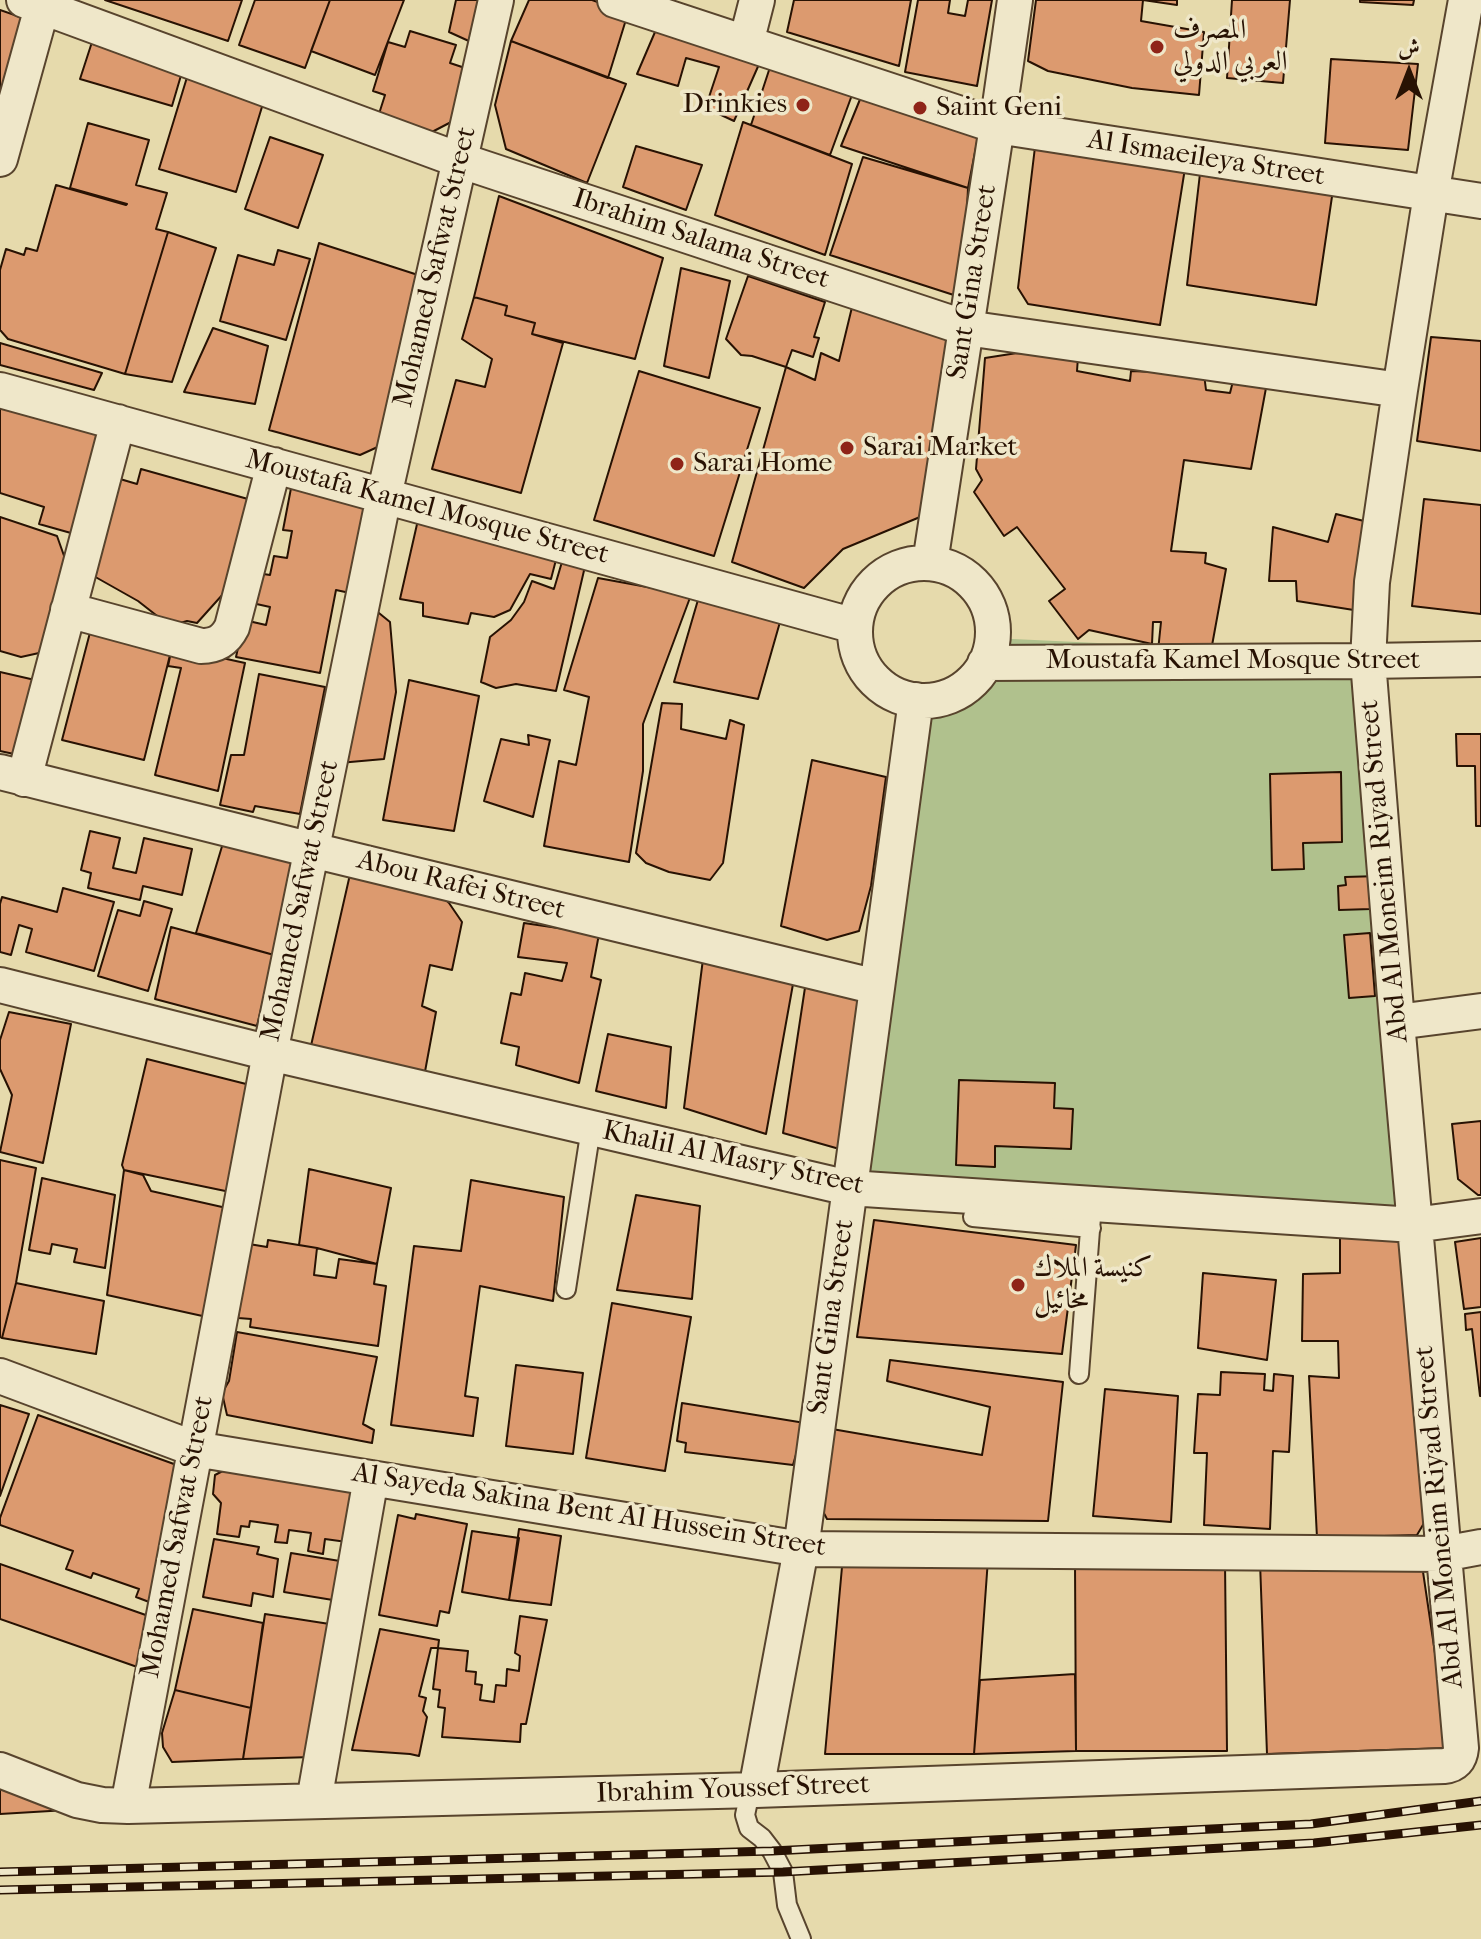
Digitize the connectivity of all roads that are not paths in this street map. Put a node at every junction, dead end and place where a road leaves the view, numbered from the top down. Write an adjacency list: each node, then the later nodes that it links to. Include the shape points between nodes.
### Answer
1 (496, 0): 10 (street, Mohamed Safwat Street)
2 (615, 0): 7 (street, Al Ismaeileya Street)
3 (757, 0): 7 (street)
4 (1015, 0): 8 (street, Sant Gina Street)
5 (1466, 0): 11 (street, Abd Al Moneim Riyad Street)
6 (37, 2): 9 (street); 10 (street, Ibrahim Salama Street)
7 (746, 43): 8 (street, Al Ismaeileya Street)
8 (997, 126): 11 (street, Al Ismaeileya Street); 13 (street, Sant Gina Street)
9 (0, 159)
10 (459, 160): 13 (street, Ibrahim Salama Street); 18 (street, Mohamed Safwat Street)
11 (1431, 194): 12 (street, Al Ismaeileya Street); 15 (street, Abd Al Moneim Riyad Street)
12 (1481, 201)
13 (966, 328): 15 (street, Ibrahim Salama Street); 19 (street, Sant Gina Street)
14 (0, 390): 16 (street, Moustafa Kamel Mosque Street)
15 (1400, 390): 23 (street, Abd Al Moneim Riyad Street, via 1372,582)
16 (118, 422): 17 (street, Moustafa Kamel Mosque Street); 20 (street)
17 (274, 465): 18 (street, Moustafa Kamel Mosque Street); 20 (street, via 232,627 216,645 201,646)
18 (384, 496): 21 (street, Moustafa Kamel Mosque Street); 27 (street, Mohamed Safwat Street)
19 (930, 563): 21 (street, via 899,568 873,585 857,611); 24 (street, via 960,574 983,597 992,627)
20 (68, 610): 26 (street)
21 (855, 626): 25 (street, via 858,652 870,676 883,688)
22 (1481, 659): 23 (street, Moustafa Kamel Mosque Street)
23 (1368, 661): 24 (street, Moustafa Kamel Mosque Street); 31 (street, Abd Al Moneim Riyad Street)
24 (985, 663): 25 (street, via 962,689)
25 (916, 700): 29 (street, Sant Gina Street)
26 (12, 775): 27 (street, Abou Rafei Street)
27 (312, 850): 29 (street, Abou Rafei Street); 32 (street, Mohamed Safwat Street)
28 (0, 985): 32 (street, Khalil Al Masry Street)
29 (877, 987): 34 (street, Sant Gina Street)
30 (1481, 1011): 31 (street)
31 (1397, 1022): 38 (street, Abd Al Moneim Riyad Street)
32 (270, 1053): 33 (street, Khalil Al Masry Street); 42 (street, Mohamed Safwat Street)
33 (591, 1128): 34 (street, Khalil Al Masry Street); 39 (lane)
34 (849, 1188): 35 (street, Khalil Al Masry Street); 45 (street, Sant Gina Street)
35 (1092, 1216): 37 (lane); 38 (street, Khalil Al Masry Street); 40 (lane)
36 (1481, 1216): 38 (street, Khalil Al Masry Street)
37 (973, 1217)
38 (1414, 1225): 46 (street, Abd Al Moneim Riyad Street)
39 (566, 1289)
40 (1079, 1374)
41 (0, 1376): 42 (street, Al Sayeda Sakina Bent Al Hussein Street)
42 (195, 1449): 43 (street, Al Sayeda Sakina Bent Al Hussein Street); 51 (street, Mohamed Safwat Street)
43 (371, 1478): 45 (street, Al Sayeda Sakina Bent Al Hussein Street); 50 (street)
44 (1481, 1547): 46 (street, Al Sayeda Sakina Bent Al Hussein Street)
45 (801, 1549): 46 (street, Al Sayeda Sakina Bent Al Hussein Street); 49 (street, Sant Gina Street)
46 (1443, 1554): 47 (street, Abd Al Moneim Riyad Street)
47 (1461, 1748): 49 (street, Ibrahim Youssef Street, via 1449,1766)
48 (0, 1770): 51 (street, Ibrahim Youssef Street, via 77,1800)
49 (756, 1790): 50 (street, Ibrahim Youssef Street); 52 (lane, via 745,1815 783,1872 787,1905)
50 (314, 1801): 51 (street, Ibrahim Youssef Street)
51 (128, 1806)
52 (801, 1939)

